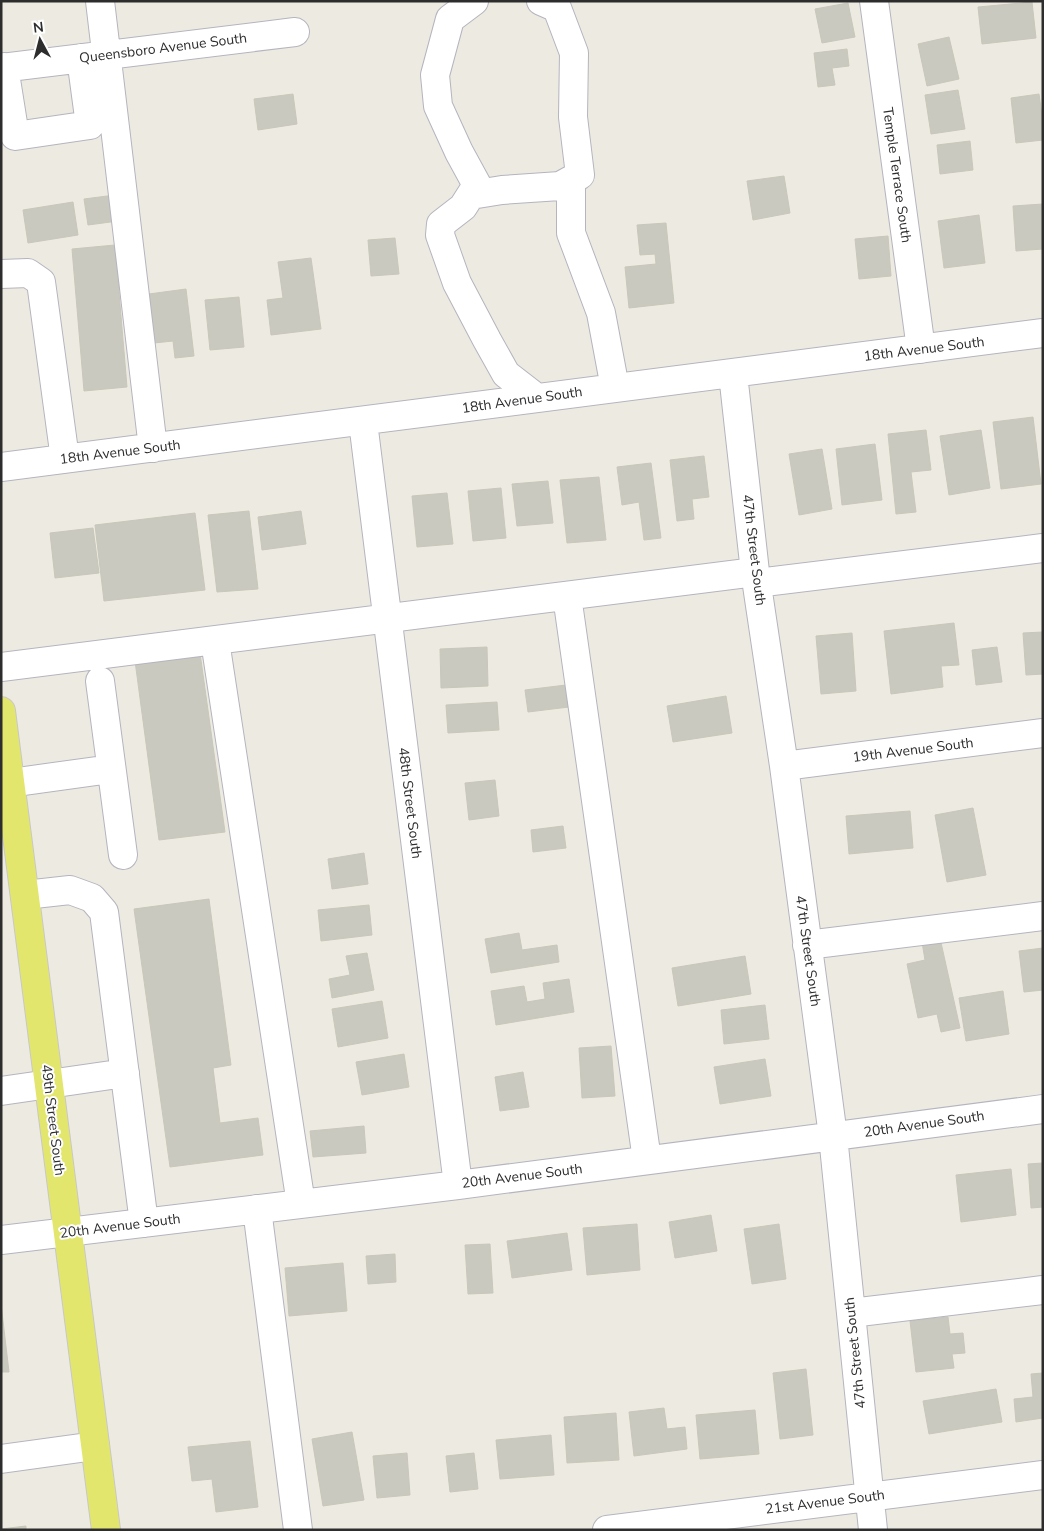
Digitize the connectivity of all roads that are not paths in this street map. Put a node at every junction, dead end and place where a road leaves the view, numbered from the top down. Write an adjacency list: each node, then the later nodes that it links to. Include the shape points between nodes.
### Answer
1 (100, 1): 6 (street)
2 (474, 1): 9 (street, via 450,19 435,75 438,106 477,185)
3 (540, 1): 8 (street, via 557,8 574,53 572,118 580,175)
4 (874, 1): 12 (street, Temple Terrace South)
5 (295, 32): 6 (street, Queensboro Avenue South)
6 (94, 56): 7 (street, Queensboro Avenue South); 7 (street, via 90,125 15,136); 17 (street)
7 (3, 68)
8 (571, 180): 9 (street, via 560,186); 14 (street, via 571,233 601,313)
9 (470, 195): 15 (street, via 463,207 441,224 440,235 457,283 506,374)
10 (1, 274): 18 (street, via 28,274 41,282)
11 (1043, 333): 12 (street, 18th Avenue South)
12 (921, 349): 13 (street, 18th Avenue South)
13 (733, 374): 14 (street, 18th Avenue South); 21 (street, 47th Street South)
14 (615, 388): 15 (street, 18th Avenue South)
15 (537, 398): 16 (street, 18th Avenue South)
16 (363, 422): 17 (street, 18th Avenue South); 23 (street, 48th Street South)
17 (153, 448): 18 (street, 18th Avenue South)
18 (65, 459): 19 (street, 18th Avenue South)
19 (1, 467)
20 (1043, 548): 21 (street)
21 (756, 577): 22 (street); 30 (street, 47th Street South)
22 (567, 596): 23 (street); 42 (street)
23 (387, 619): 24 (street); 43 (street, 48th Street South)
24 (215, 641): 25 (street); 44 (street)
25 (1, 667)
26 (100, 680): 31 (street)
27 (1, 711): 29 (main road, 49th Street South)
28 (1043, 733): 30 (street, 19th Avenue South)
29 (3, 742): 32 (main road, 49th Street South)
30 (784, 766): 36 (street, 47th Street South)
31 (111, 770): 32 (street); 33 (street)
32 (10, 783): 34 (main road, 49th Street South)
33 (123, 856)
34 (24, 894): 37 (street, via 70,890 92,898 104,912); 38 (main road, 49th Street South)
35 (1043, 916): 36 (street)
36 (808, 944): 41 (street, 47th Street South)
37 (125, 1073): 38 (street); 46 (street)
38 (48, 1084): 39 (street); 47 (main road, 49th Street South)
39 (1, 1091)
40 (1043, 1109): 41 (street, 20th Avenue South)
41 (833, 1136): 42 (street, 20th Avenue South); 50 (street, 47th Street South)
42 (647, 1160): 43 (street, 20th Avenue South)
43 (458, 1184): 44 (street, 20th Avenue South)
44 (301, 1204): 45 (street, 20th Avenue South)
45 (257, 1209): 46 (street, 20th Avenue South); 56 (street)
46 (144, 1223): 47 (street, 20th Avenue South)
47 (68, 1232): 48 (street, 20th Avenue South); 51 (main road, 49th Street South)
48 (1, 1240)
49 (1043, 1290): 50 (street)
50 (851, 1313): 54 (street, 47th Street South)
51 (95, 1446): 52 (street); 55 (main road, 49th Street South)
52 (1, 1459)
53 (1043, 1475): 54 (street, 21st Avenue South)
54 (868, 1497): 57 (street, 21st Avenue South); 58 (street, 47th Street South)
55 (106, 1530)
56 (298, 1530)
57 (608, 1530)
58 (873, 1530)

